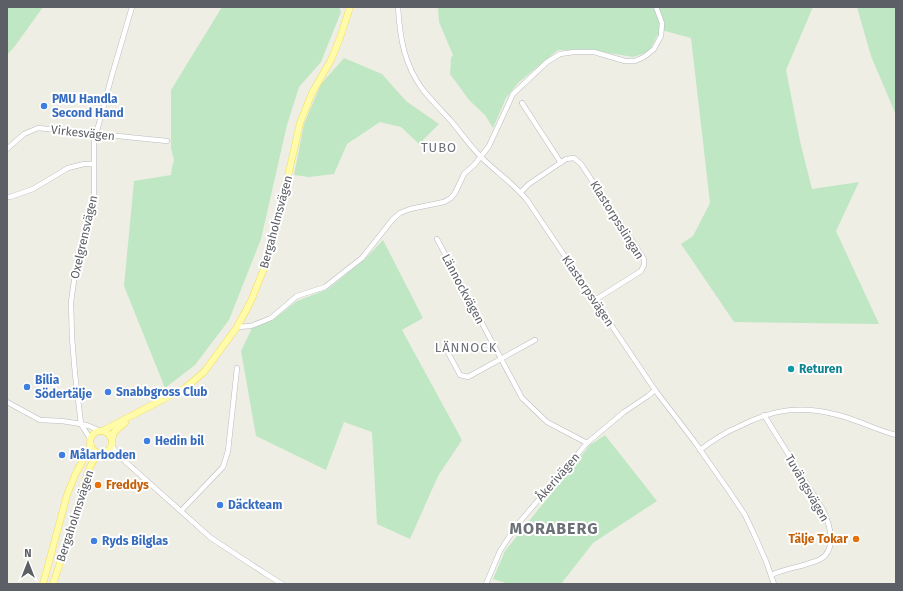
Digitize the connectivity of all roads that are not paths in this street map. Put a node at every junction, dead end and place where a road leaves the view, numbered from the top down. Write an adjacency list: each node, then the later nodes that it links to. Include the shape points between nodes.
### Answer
1 (132, 7): 6 (street, Oxelgrensvägen)
2 (350, 7): 16 (main road, Bergaholmsvägen, via 331,60 312,93 300,123 271,248 251,301)
3 (398, 7): 9 (street, Klastorpsvägen, via 401,41 414,76)
4 (656, 7): 9 (street, via 662,23 661,36 654,49 635,61 625,61 594,52 574,52 560,54 547,62 513,94 489,146)
5 (522, 103): 10 (street)
6 (96, 134): 7 (street, Virkesvägen); 8 (street, Virkesvägen, via 38,128 24,134); 11 (street, Oxelgrensvägen)
7 (167, 141)
8 (7, 149)
9 (481, 157): 12 (street, Klastorpsvägen); 16 (street, via 464,174 451,198 400,213 362,258 325,287 297,296 271,318 251,326)
10 (561, 163): 12 (street, Klastorpsslingan); 15 (street, Klastorpsslingan, via 574,158 581,164 644,259 640,271)
11 (94, 164): 13 (street, via 68,168 33,188); 25 (street, Oxelgrensvägen, via 94,196 76,267 71,302)
12 (521, 192): 15 (street, Klastorpsvägen)
13 (7, 197)
14 (436, 239): 19 (street, Lännockvägen)
15 (595, 300): 21 (street, Klastorpsvägen)
16 (236, 327): 24 (main road, Bergaholmsvägen, via 204,372 184,388)
17 (536, 340): 19 (street)
18 (445, 347): 19 (street, via 460,375 468,377)
19 (501, 360): 30 (street, Lännockvägen, via 522,398 547,422)
20 (237, 368): 34 (street, via 228,451 223,468)
21 (655, 390): 30 (street, Åkerivägen); 31 (street, Klastorpsvägen)
22 (7, 402): 25 (street, via 40,420)
23 (764, 415): 27 (street, via 794,409 819,411 840,415); 31 (street, via 725,433); 35 (street, Tuvängsvägen, via 823,510 830,528 831,540 826,554 819,560)
24 (132, 416): 26 (main road, Bergaholmsvägen); 28 (main road, Bergaholmsvägen, via 114,432)
25 (81, 424): 26 (street); 29 (street)
26 (101, 431): 28 (main road, via 108,434); 29 (main road, via 93,435)
27 (896, 435)
28 (112, 442): 32 (main road); 33 (street)
29 (91, 443): 32 (main road, via 97,452); 36 (main road, Bergaholmsvägen, via 67,495)
30 (587, 443): 39 (street, Åkerivägen, via 517,525 500,551)
31 (700, 450): 35 (street, Klastorpsvägen, via 745,515)
32 (104, 452): 33 (street); 37 (main road, Bergaholmsvägen, via 90,466)
33 (118, 455): 34 (street)
34 (181, 511): 38 (street, via 210,538)
35 (771, 575): 40 (street, Klastorpsvägen)
36 (43, 584)
37 (53, 584)
38 (282, 584)
39 (486, 584)
40 (774, 584)

